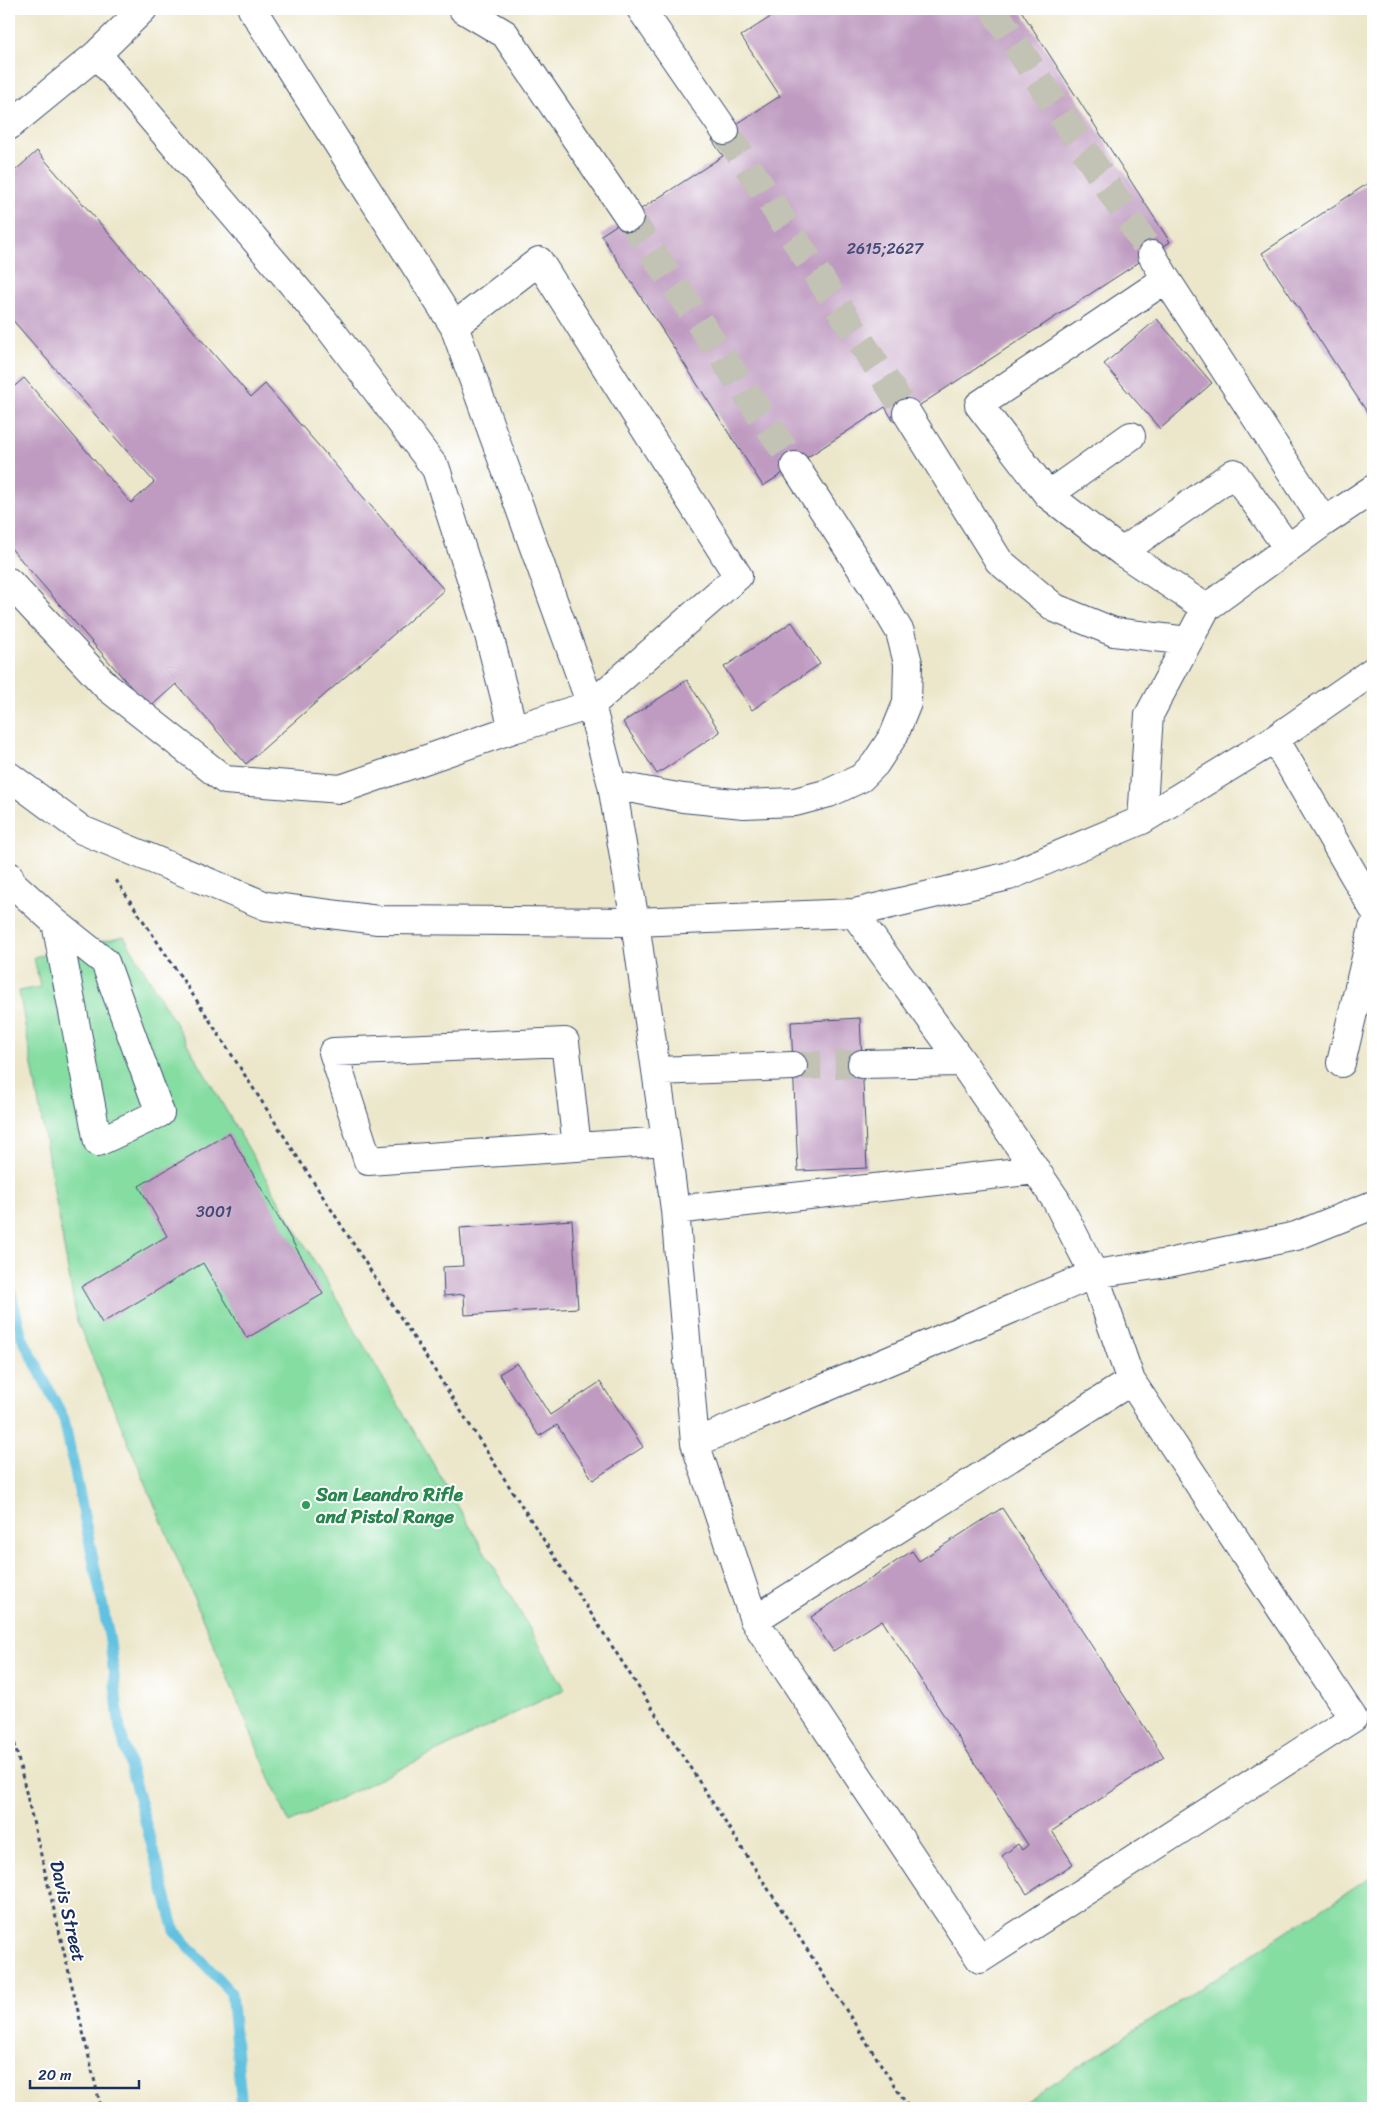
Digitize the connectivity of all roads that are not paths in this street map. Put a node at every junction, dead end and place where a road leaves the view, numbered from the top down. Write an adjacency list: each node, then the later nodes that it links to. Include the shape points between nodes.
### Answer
1 (143, 9): 5 (lane)
2 (252, 9): 11 (lane)
3 (463, 9): 8 (lane, via 505,34)
4 (641, 9): 7 (lane)
5 (97, 54): 6 (lane); 25 (lane, via 324,321 436,469 488,631)
6 (9, 126)
7 (725, 131)
8 (629, 217)
9 (1152, 254): 10 (lane)
10 (1166, 279): 16 (lane, via 980,405); 17 (lane)
11 (454, 326): 24 (lane); 24 (lane, via 539,261 738,576)
12 (907, 413): 22 (lane, via 999,561 1055,608 1114,632)
13 (1131, 436): 16 (lane)
14 (795, 466): 28 (lane, via 900,632 908,663 907,703 894,735 876,764 861,778 795,802 744,804)
15 (1373, 489): 17 (lane)
16 (1048, 495): 19 (lane)
17 (1324, 522): 18 (lane)
18 (1288, 548): 19 (lane, via 1234,473); 21 (lane)
19 (1122, 552): 21 (lane)
20 (9, 582): 25 (lane, via 107,687 225,780 342,789)
21 (1206, 608): 22 (lane)
22 (1188, 641): 29 (lane, via 1149,715)
23 (1373, 671): 26 (lane)
24 (591, 705): 25 (lane); 28 (lane)
25 (513, 729)
26 (1275, 740): 29 (lane); 31 (lane)
27 (9, 776): 33 (lane, via 82,830 266,906 378,920)
28 (612, 786): 33 (lane)
29 (1142, 820): 32 (lane, via 1009,876)
30 (9, 876): 34 (lane, via 12,883)
31 (1373, 908)
32 (854, 913): 33 (lane); 36 (lane)
33 (635, 922): 40 (lane)
34 (56, 923): 34 (lane, via 87,1085 98,1142 160,1113 105,962)
35 (1373, 928): 37 (lane)
36 (962, 1062): 38 (lane); 43 (lane)
37 (1342, 1063)
38 (862, 1064)
39 (793, 1066): 40 (lane)
40 (657, 1071): 41 (lane)
41 (666, 1140): 42 (lane); 45 (lane)
42 (577, 1147): 42 (lane, via 368,1161 333,1052 565,1042)
43 (1036, 1170): 45 (lane); 46 (lane, via 1056,1200)
44 (1373, 1205): 46 (lane, via 1296,1236)
45 (675, 1210): 48 (lane)
46 (1094, 1274): 47 (lane); 48 (lane)
47 (1131, 1381): 49 (lane); 50 (lane)
48 (695, 1443): 49 (lane)
49 (754, 1620): 50 (lane, via 980,1959)
50 (1363, 1722)

